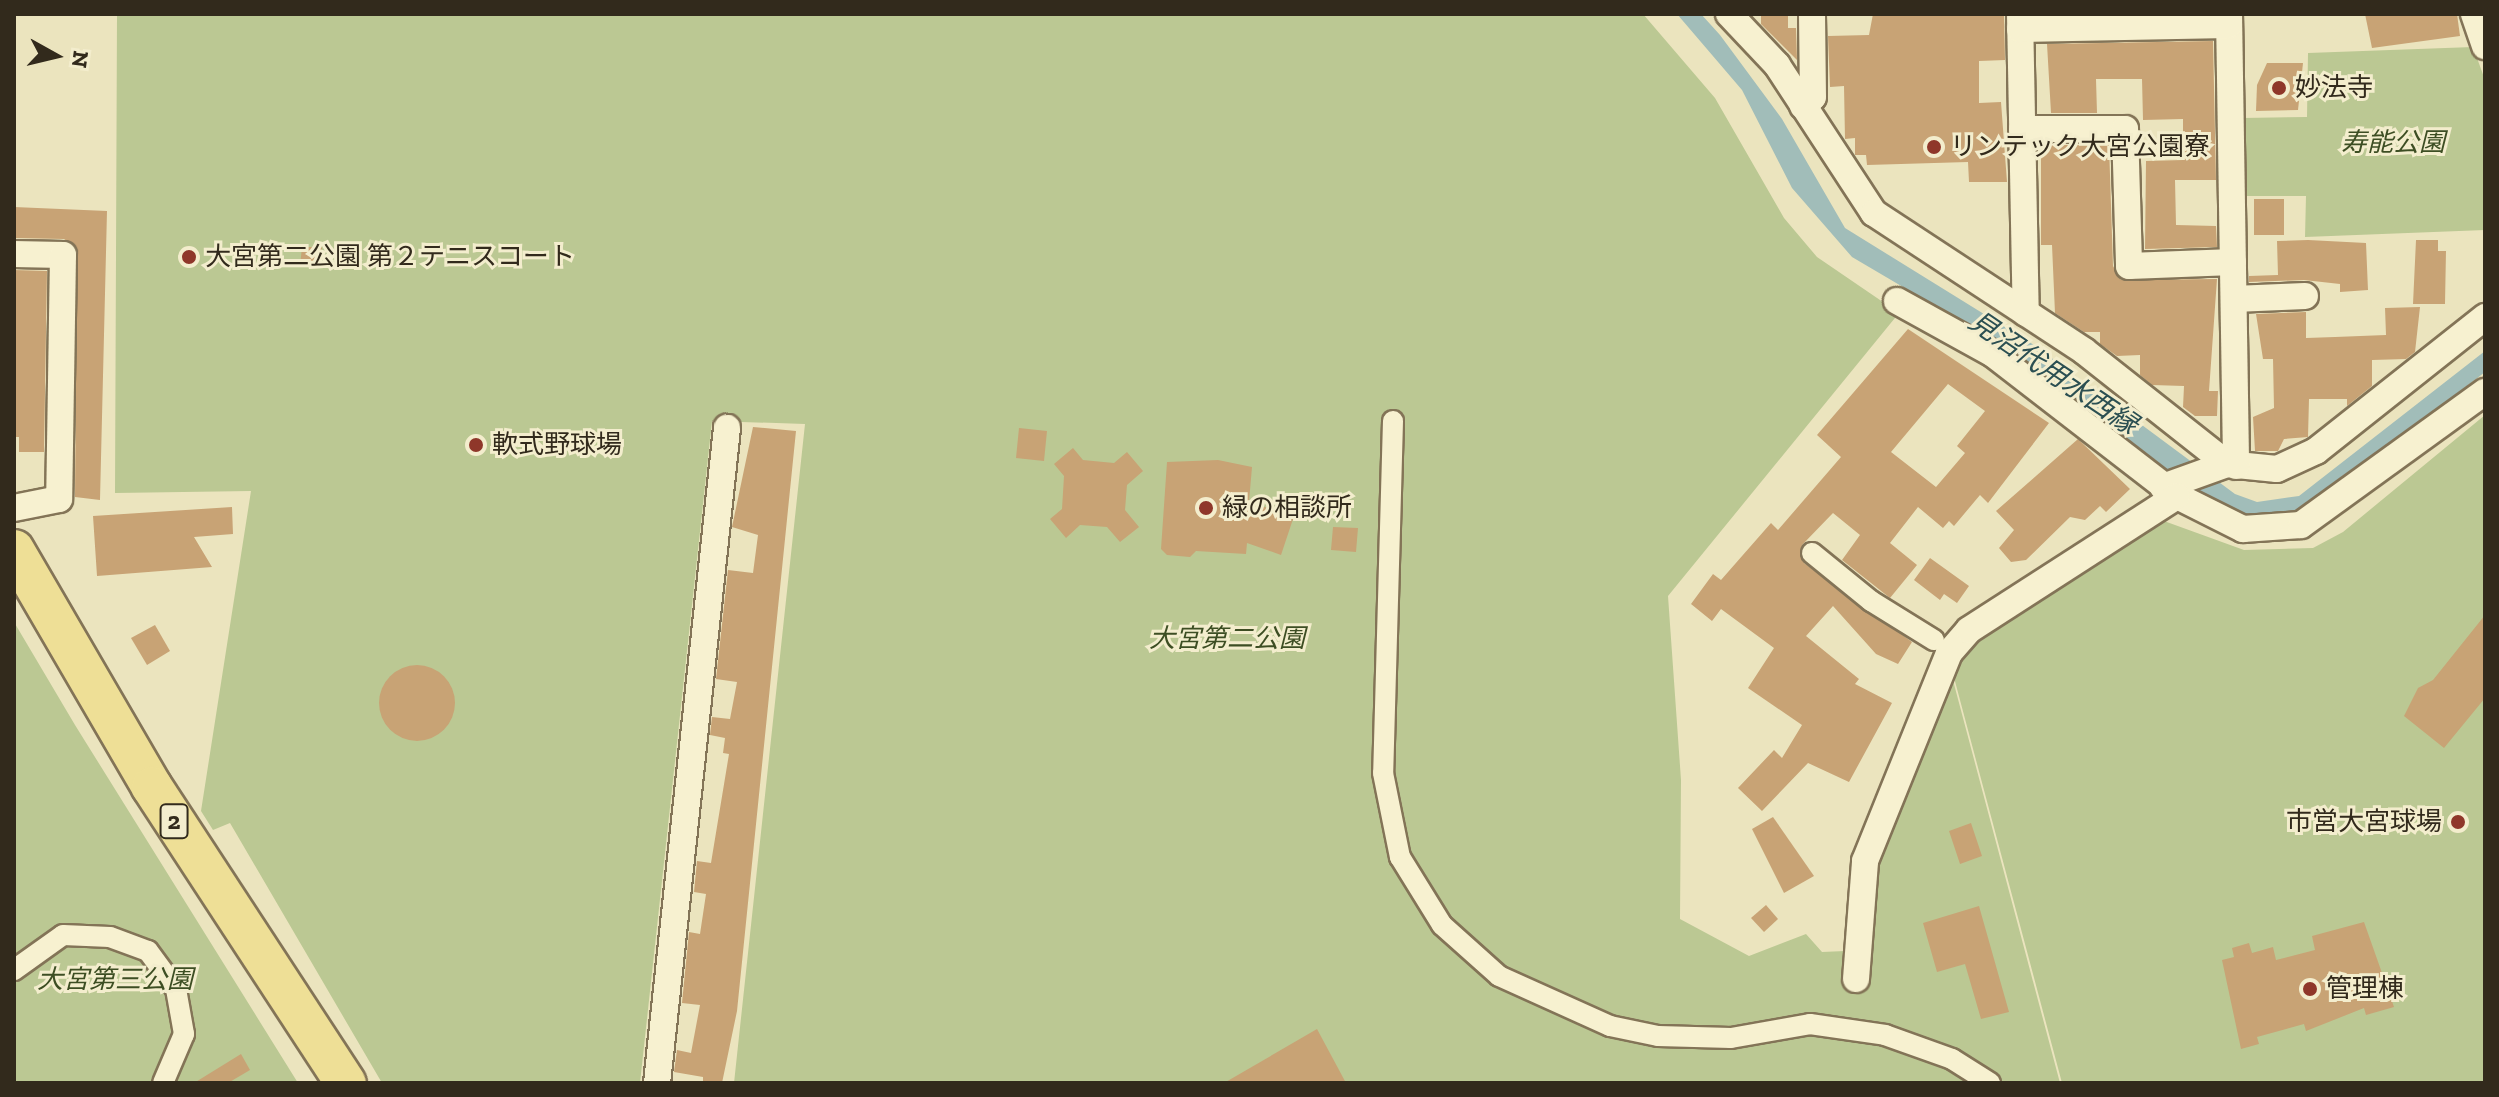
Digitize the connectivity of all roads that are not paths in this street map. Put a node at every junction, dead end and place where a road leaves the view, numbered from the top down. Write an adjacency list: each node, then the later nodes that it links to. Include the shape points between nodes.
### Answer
1 (1729, 14): 8 (street, via 1777,65)
2 (1812, 14): 8 (street, via 1813,97)
3 (2474, 14): 7 (street)
4 (2229, 19): 6 (street); 11 (street)
5 (2020, 21): 6 (street); 9 (street)
6 (2124, 21)
7 (2485, 46)
8 (1803, 106): 15 (street, via 1874,213)
9 (2022, 129): 11 (street, via 2125,129 2129,266); 15 (street)
10 (14, 254): 22 (street, via 63,255 59,499)
11 (2233, 262): 13 (street)
12 (2305, 296): 13 (street)
13 (2234, 299): 20 (street)
14 (1897, 301): 21 (street, via 1993,354 2084,418)
15 (2026, 313): 20 (street)
16 (2485, 317): 20 (street, via 2316,451 2277,469)
17 (2485, 392): 21 (street, via 2301,525 2243,529)
18 (1393, 421): 31 (street, via 1383,773 1400,857 1442,925 1510,982 1610,1026 1658,1036 1731,1038 1810,1024 1840,1028 1885,1035 1952,1059)
19 (727, 428): 30 (street)
20 (2232, 465): 21 (street)
21 (2170, 491): 27 (street, via 1969,630 1949,653 1865,861)
22 (14, 508)
23 (14, 550): 29 (main road, 2, via 152,787)
24 (1812, 553): 25 (street, via 1871,601)
25 (1934, 640)
26 (14, 970): 28 (street, via 63,935 110,937 148,951 176,989 184,1034)
27 (1856, 979)
28 (163, 1083)
29 (346, 1083)
30 (657, 1083)
31 (1990, 1083)

